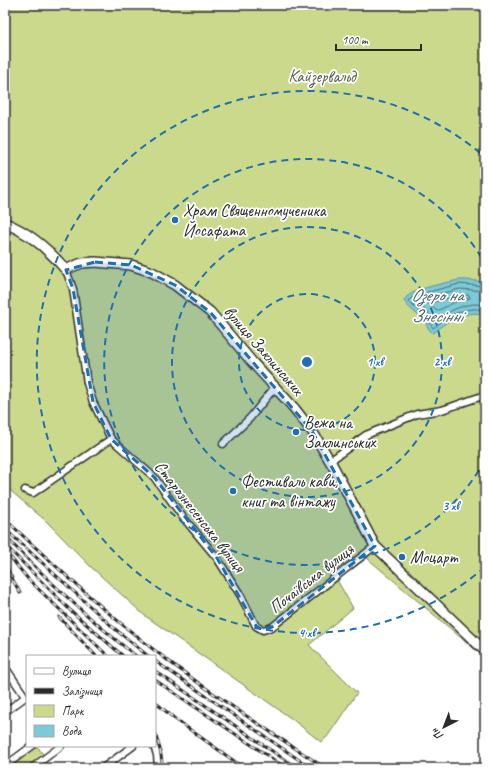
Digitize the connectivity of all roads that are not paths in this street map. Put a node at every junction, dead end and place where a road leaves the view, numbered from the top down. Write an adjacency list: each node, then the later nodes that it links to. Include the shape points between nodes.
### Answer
1 (5, 223): 2 (street, Старознесенська вулиця, via 29,237 58,260)
2 (66, 270): 3 (street, вулиця Заклинських, via 82,263 108,262 131,265 166,279 210,312); 5 (street, Старознесенська вулиця, via 73,289 92,402)
3 (275, 387): 6 (street, via 250,418); 7 (street, вулиця Заклинських, via 312,431)
4 (485, 395): 7 (street, via 442,410 417,414 380,429 366,435)
5 (111, 440): 8 (street, via 33,493); 10 (street, Старознесенська вулиця, via 154,477 217,558 256,626)
6 (223, 444)
7 (330, 461): 9 (street, вулиця Заклинських)
8 (25, 490)
9 (374, 546): 10 (street, Почаївська вулиця, via 272,627); 11 (street, вулиця Заклинських)
10 (263, 630)
11 (485, 650)
12 (5, 667): 13 (street, via 24,695 24,698)
13 (5, 712)
14 (31, 747): 18 (street)
15 (61, 747): 19 (street)
16 (132, 747): 20 (street)
17 (154, 747): 21 (street)
18 (5, 766)
19 (32, 768)
20 (103, 768)
21 (158, 768)

